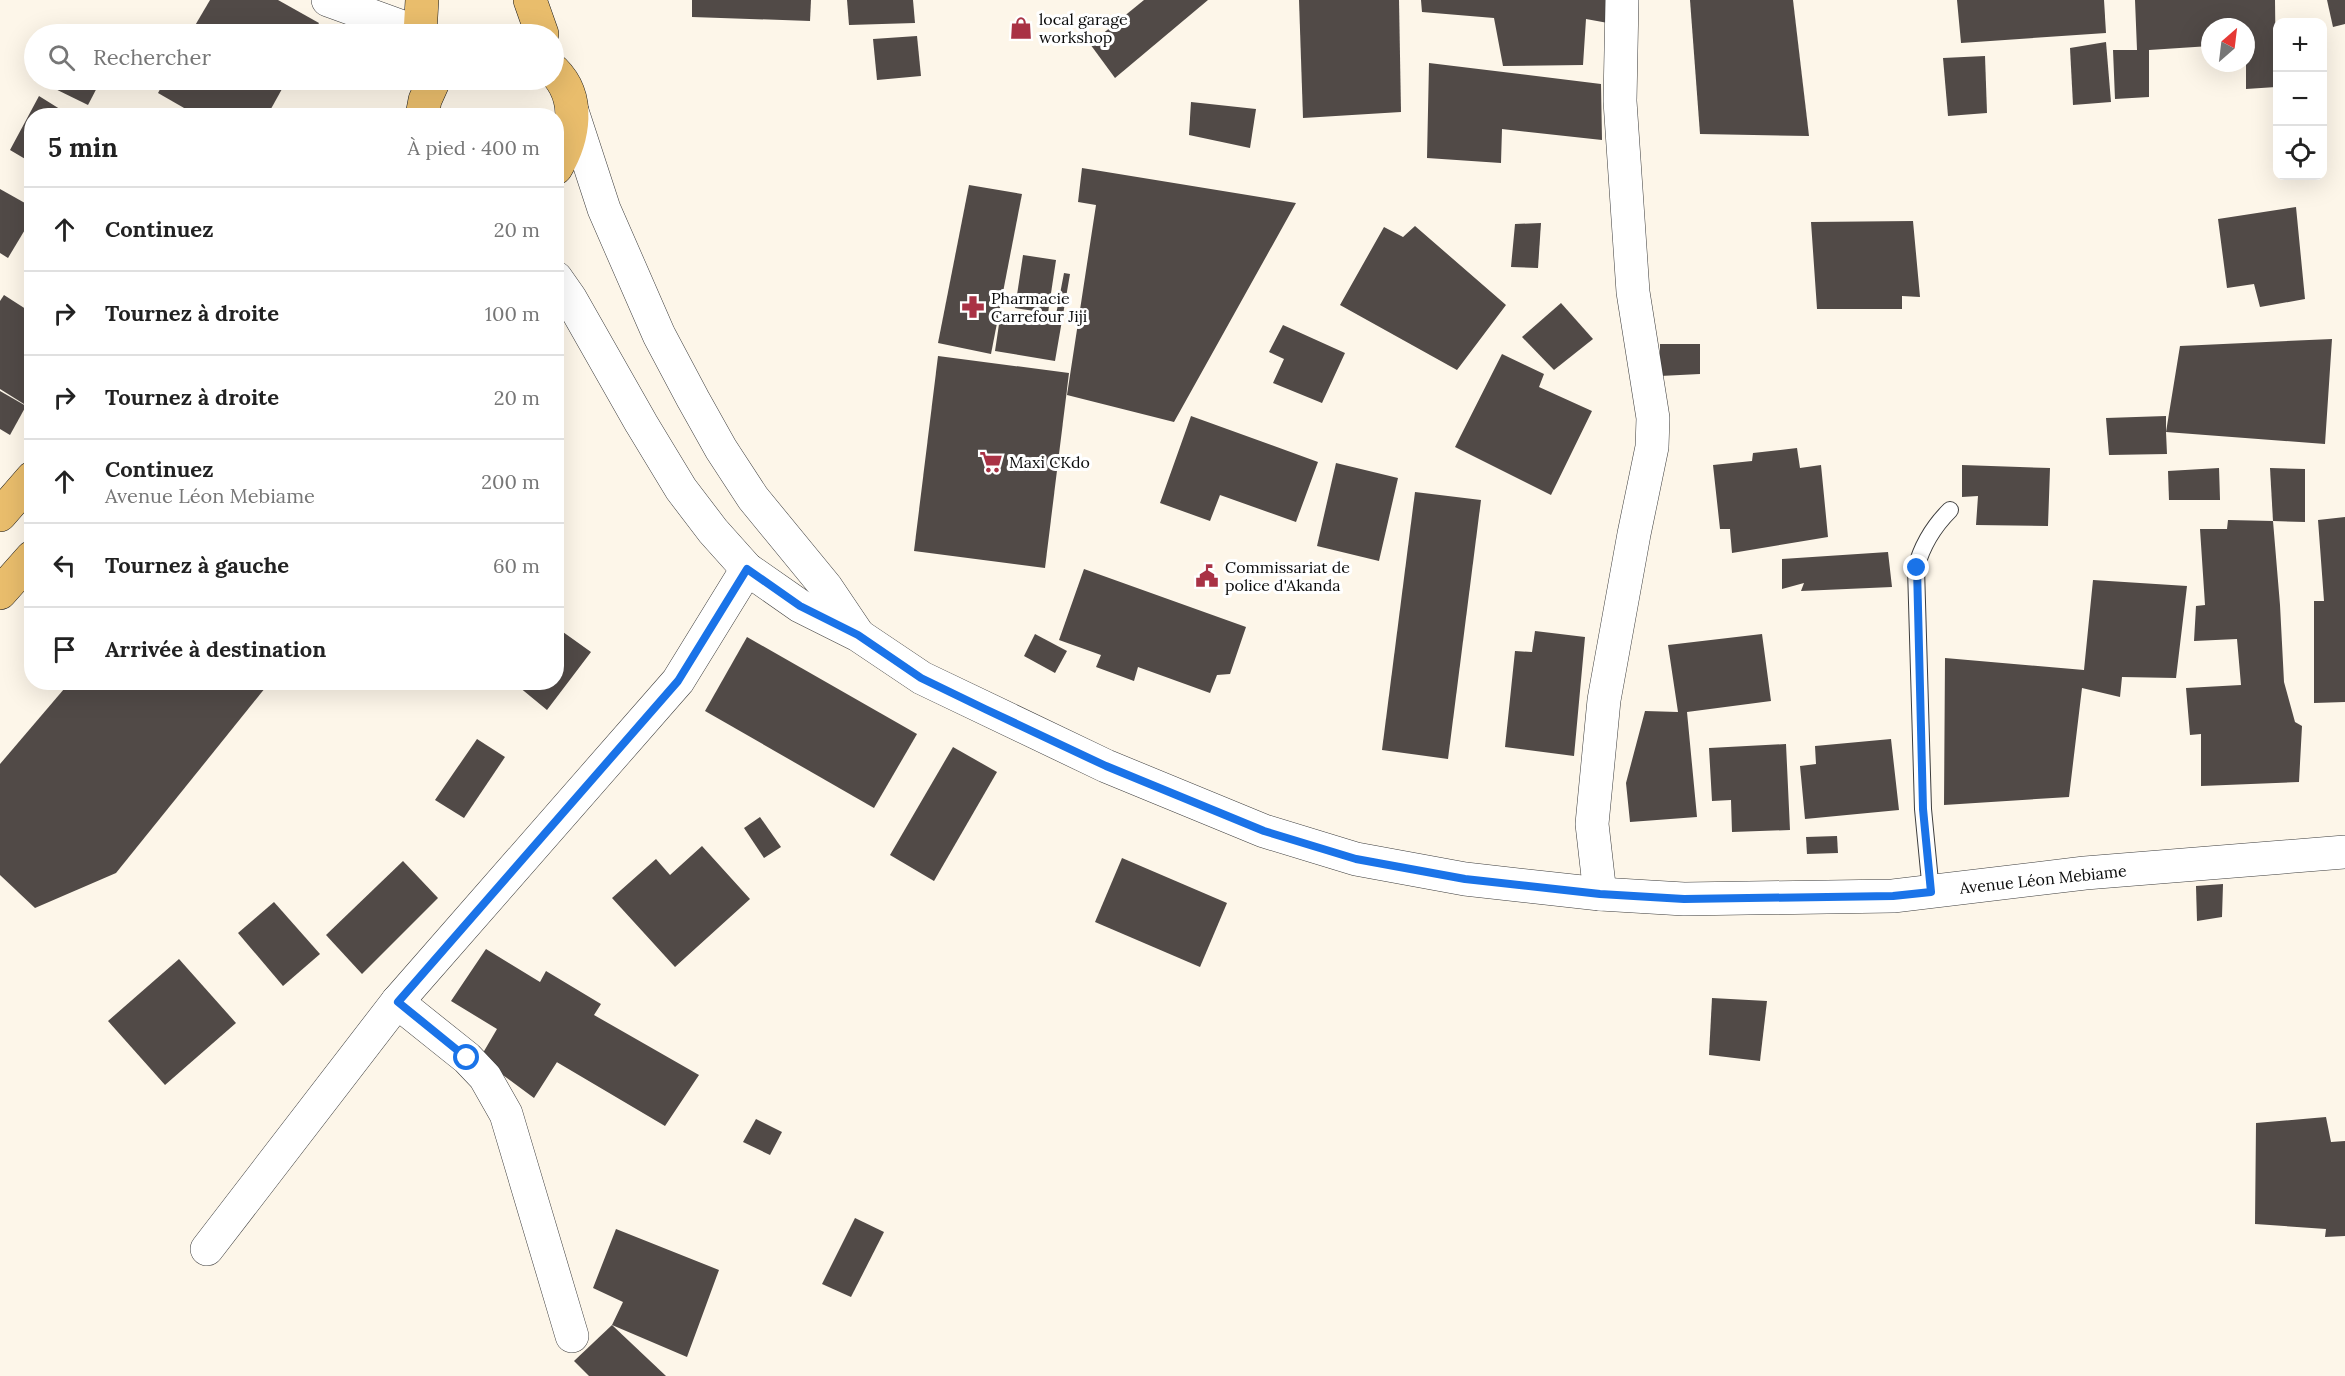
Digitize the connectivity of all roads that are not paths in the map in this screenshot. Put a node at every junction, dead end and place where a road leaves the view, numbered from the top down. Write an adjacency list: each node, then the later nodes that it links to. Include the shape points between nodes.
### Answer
1 (328, 0): 5 (street)
2 (422, 0): 6 (main road)
3 (530, 0): 7 (main road)
4 (1622, 0): 21 (street, via 1620,101 1634,292 1653,418 1652,447 1605,700 1592,824)
5 (392, 24)
6 (420, 24)
7 (538, 24)
8 (564, 86): 9 (main road)
9 (572, 111): 10 (main road, via 572,132); 18 (street, via 604,209 659,334 693,399 753,498 826,587)
10 (564, 156)
11 (564, 289): 16 (street, via 681,489)
12 (24, 487): 14 (main road)
13 (1950, 510): 20 (lane, via 1920,551 1917,568 1923,809)
14 (0, 515)
15 (24, 566): 17 (main road)
16 (747, 569): 18 (street, via 800,606); 22 (street, via 678,681)
17 (0, 593)
18 (858, 635): 21 (street, Avenue Léon Mebiame, via 921,678 974,704 1106,766 1264,831 1356,859 1465,879)
19 (2345, 852): 20 (street, Avenue Léon Mebiame, via 2085,873)
20 (1931, 892): 21 (street, Avenue Léon Mebiame, via 1684,899)
21 (1600, 894)
22 (398, 1002): 23 (street); 24 (street, via 467,1058 485,1077 506,1114)
23 (207, 1249)
24 (572, 1336)

